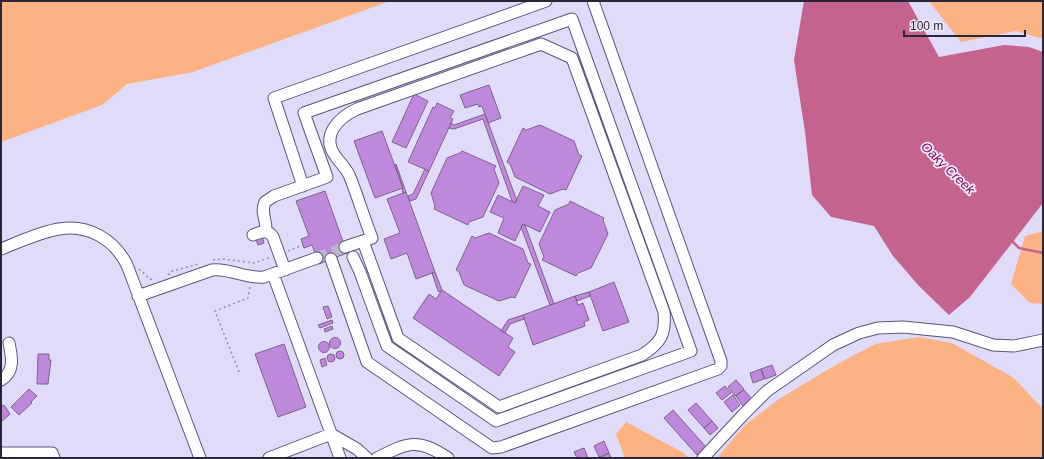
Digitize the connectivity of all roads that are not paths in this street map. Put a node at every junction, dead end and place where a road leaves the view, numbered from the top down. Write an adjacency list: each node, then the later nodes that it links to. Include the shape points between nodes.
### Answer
1 (546, 1): 3 (street, via 274,98)
2 (593, 1): 11 (street, via 721,361 718,369 501,447 492,448 367,362)
3 (303, 186): 4 (street, via 274,196 265,202 263,211); 9 (street, via 327,177 304,113 572,19 691,351 496,421 387,346)
4 (266, 231): 5 (street); 12 (street, via 273,237)
5 (253, 235)
6 (363, 241): 6 (street, via 372,238 349,175 331,145 332,130 341,118 357,109 541,44 572,58 664,312 664,330 656,346 642,355 499,407 398,338); 7 (street)
7 (345, 247)
8 (1, 249): 14 (street, via 57,229 74,228 89,231 104,238 119,252)
9 (353, 257)
10 (317, 258): 12 (street)
11 (330, 259)
12 (285, 270): 13 (street)
13 (273, 274): 14 (street, via 252,277 225,270 212,270); 18 (street)
14 (138, 296): 21 (street)
15 (1043, 340): 27 (street, via 1014,346 993,345 953,332 903,326 859,333 834,345 766,392)
16 (9, 343): 17 (street, via 11,370)
17 (1, 380)
18 (331, 434): 22 (street); 23 (street); 24 (street)
19 (1, 454): 20 (street, via 52,453)
20 (54, 458)
21 (200, 458)
22 (269, 458)
23 (340, 458)
24 (368, 458)
25 (377, 458): 26 (street, via 408,445 422,444 434,448)
26 (448, 458)
27 (703, 458)

